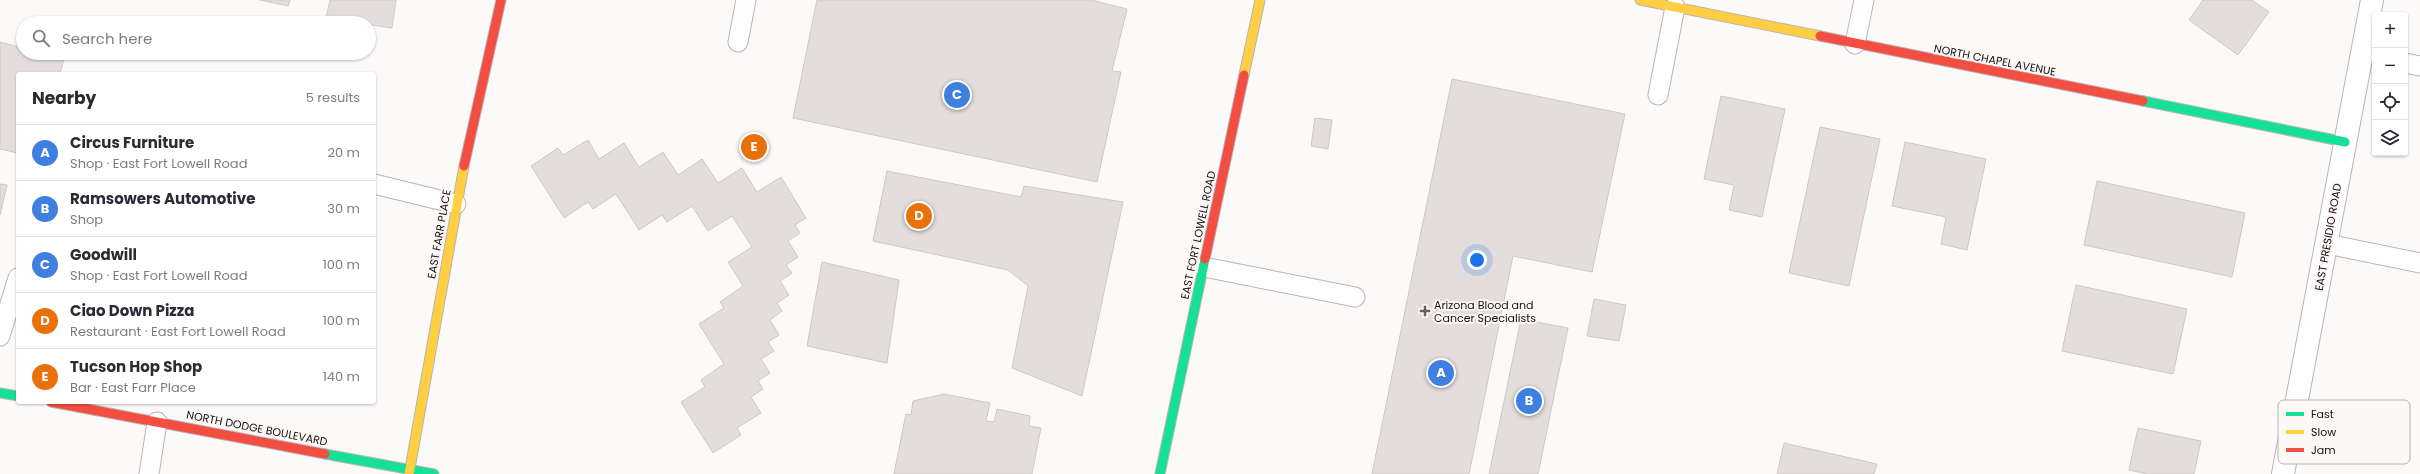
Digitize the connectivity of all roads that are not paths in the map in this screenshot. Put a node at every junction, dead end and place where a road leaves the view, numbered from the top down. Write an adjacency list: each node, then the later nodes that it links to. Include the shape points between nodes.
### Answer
1 (501, 0): 16 (street, EAST FARR PLACE)
2 (746, 0): 8 (lane)
3 (1260, 0): 19 (street, EAST FORT LOWELL ROAD)
4 (1640, 0): 7 (street, NORTH CHAPEL AVENUE)
5 (1864, 0): 9 (lane)
6 (2372, 0): 10 (street, EAST PRESIDIO ROAD)
7 (1675, 7): 9 (street, NORTH CHAPEL AVENUE); 13 (lane)
8 (738, 42)
9 (1855, 44): 14 (street, NORTH CHAPEL AVENUE)
10 (2368, 55): 14 (street, EAST PRESIDIO ROAD)
11 (2408, 64): 12 (lane)
12 (2420, 66)
13 (1658, 95)
14 (2345, 142): 17 (street, EAST PRESIDIO ROAD)
15 (376, 184): 16 (lane)
16 (456, 204): 29 (street, EAST FARR PLACE)
17 (2327, 244): 18 (lane); 25 (street, EAST PRESIDIO ROAD)
18 (2420, 263)
19 (1204, 267): 21 (lane); 32 (street, EAST FORT LOWELL ROAD)
20 (16, 284): 22 (lane)
21 (1355, 297)
22 (0, 336)
23 (0, 393): 24 (street)
24 (16, 396)
25 (2297, 400)
26 (62, 404): 27 (street, NORTH DODGE BOULEVARD)
27 (157, 422): 29 (street, NORTH DODGE BOULEVARD); 30 (lane)
28 (2285, 464): 33 (street, EAST PRESIDIO ROAD)
29 (410, 471): 31 (street, NORTH DODGE BOULEVARD)
30 (149, 474)
31 (434, 474)
32 (1160, 474)
33 (2283, 474)

